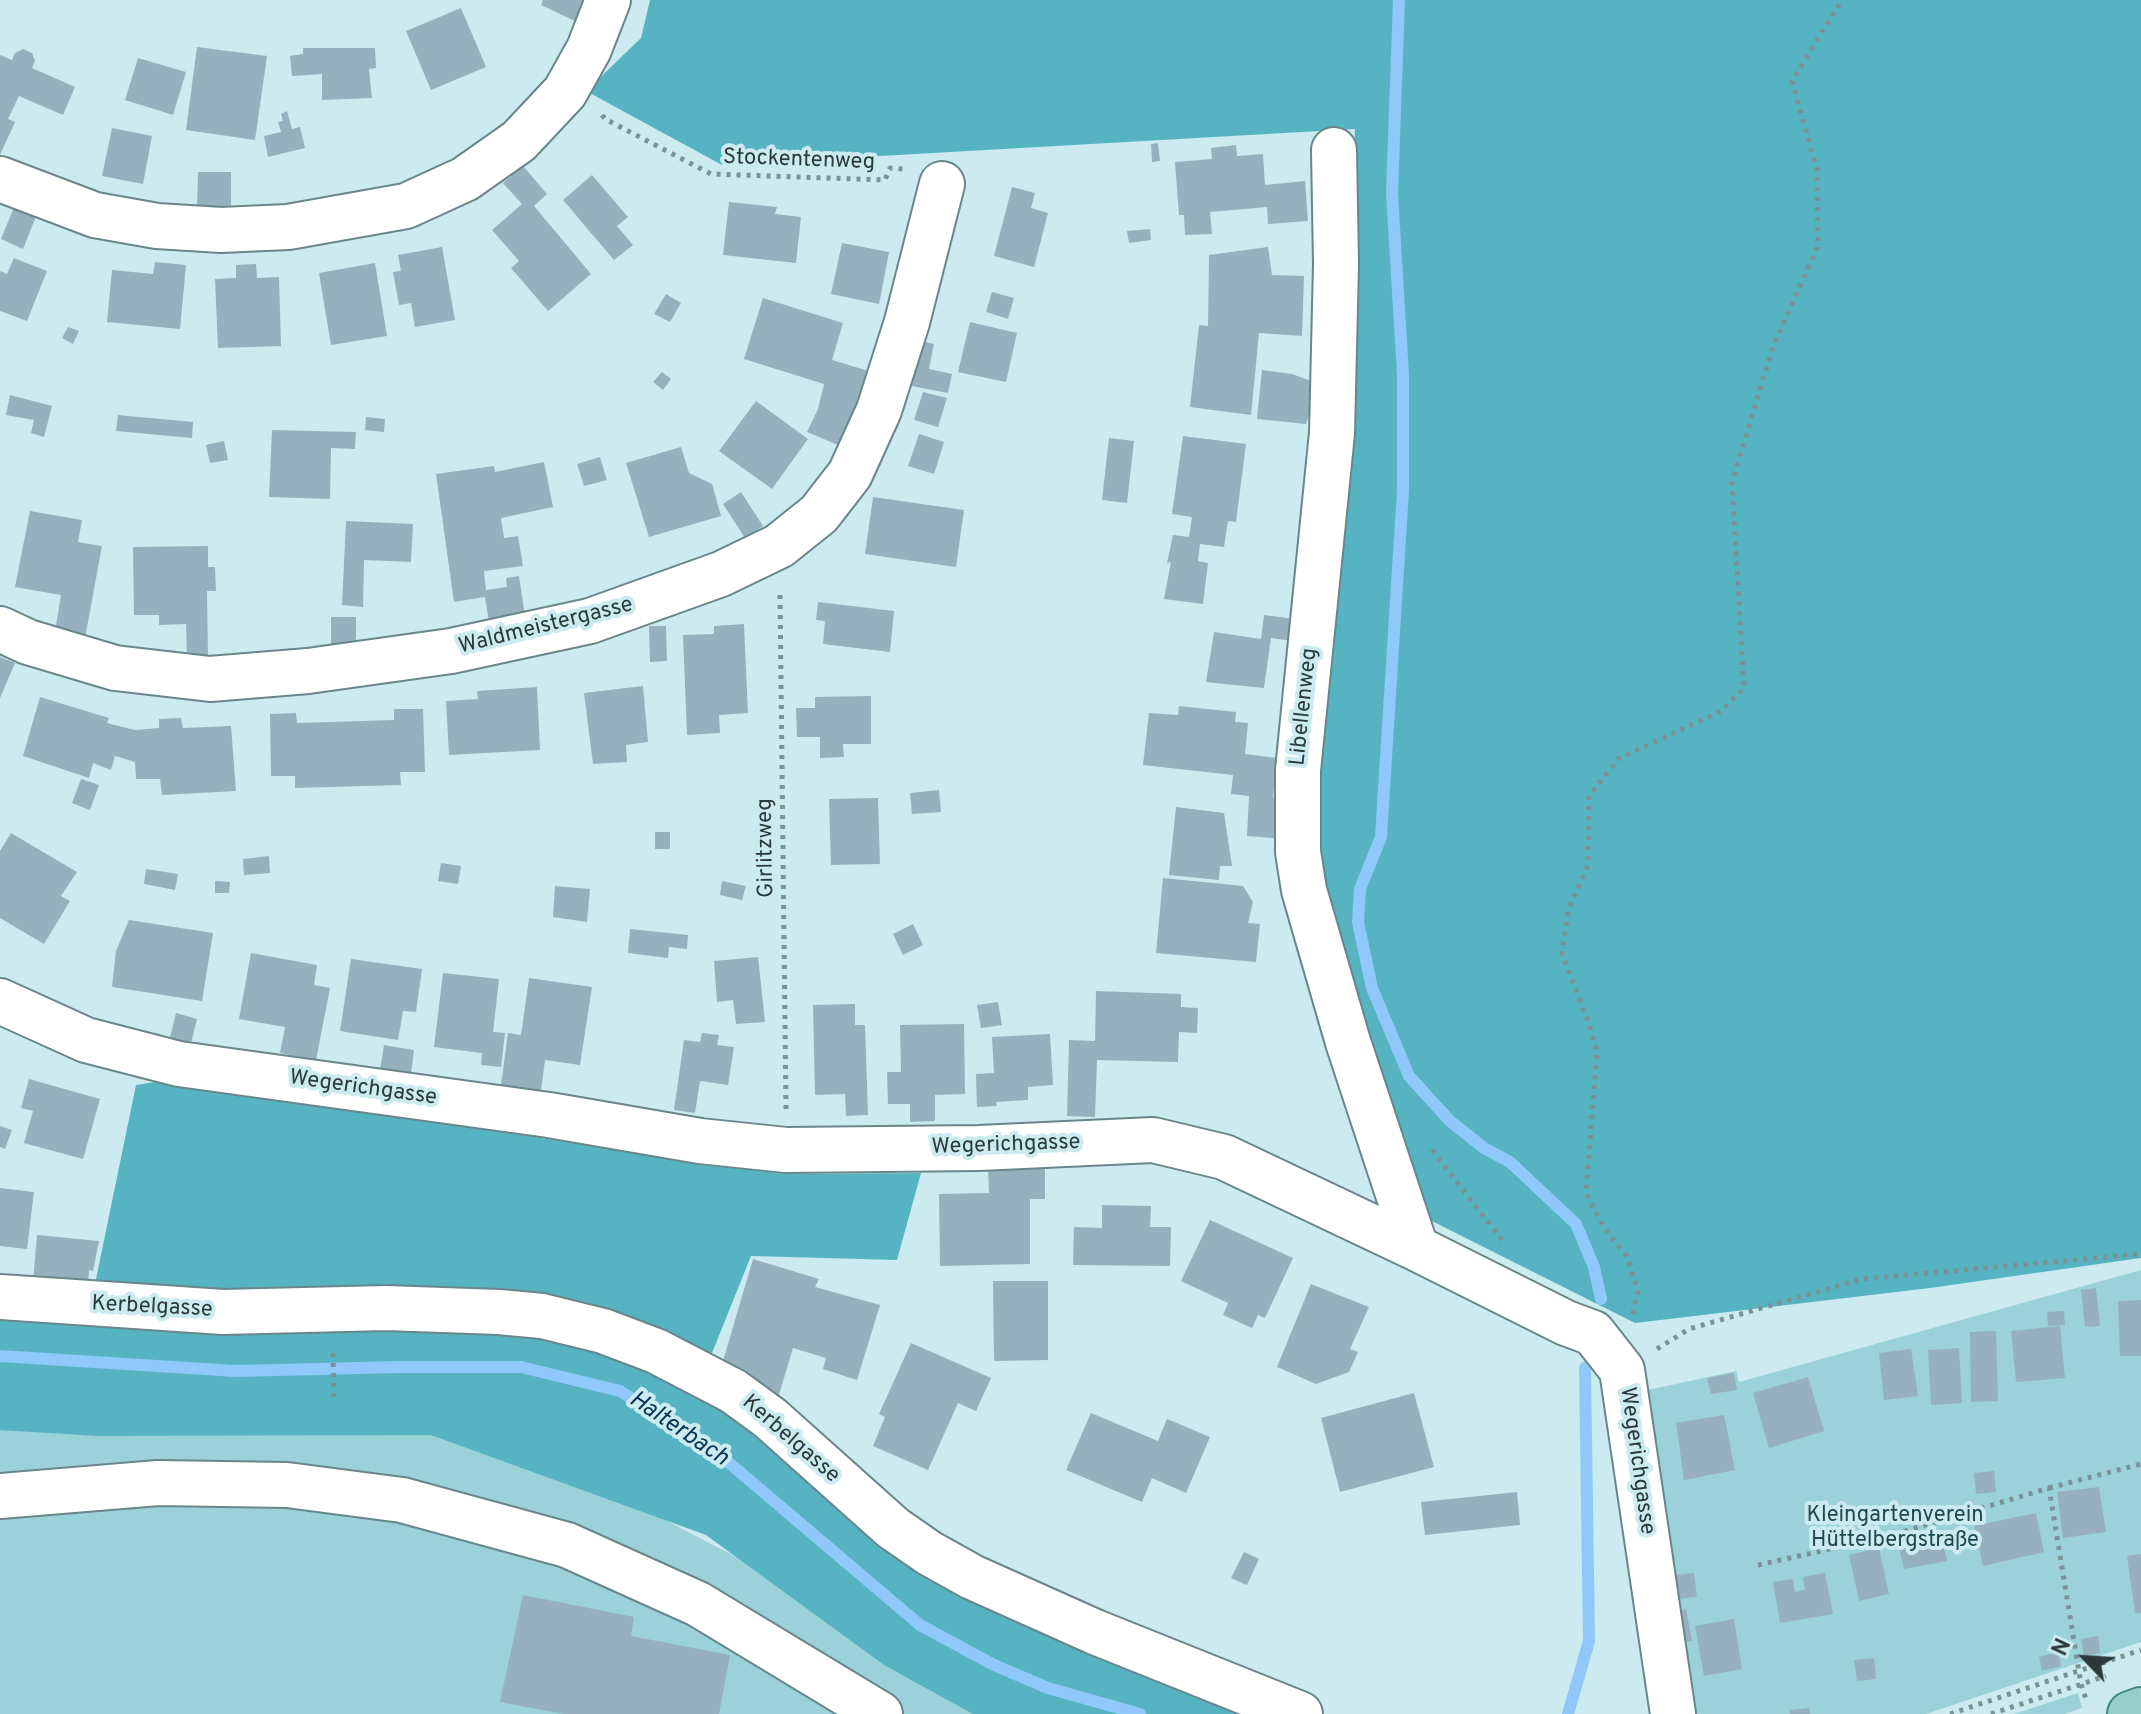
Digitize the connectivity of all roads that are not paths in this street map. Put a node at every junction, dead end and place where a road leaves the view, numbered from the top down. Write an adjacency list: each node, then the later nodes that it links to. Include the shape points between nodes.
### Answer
1 (608, 0): 4 (street, via 565,92 519,141 465,179 406,206 288,227 157,226 95,215)
2 (1334, 150): 7 (street, Libellenweg, via 1332,433 1298,770 1298,852 1348,1042)
3 (928, 177): 5 (street, Waldmeistergasse, via 907,322 879,410 850,474 819,514 779,546 721,574 590,621 451,651 308,671 210,679 115,668)
4 (0, 179)
5 (0, 629)
6 (0, 1001): 7 (street, Wegerichgasse, via 86,1040 179,1064 700,1141 786,1150 1153,1140 1224,1157)
7 (1416, 1248): 13 (street, Wegerichgasse, via 1593,1333 1622,1370)
8 (0, 1297): 12 (street, Kerbelgasse, via 223,1312 499,1312 603,1331 656,1351 733,1391 893,1528 972,1577)
9 (0, 1496): 11 (street, via 158,1483 287,1485 402,1500 567,1545 684,1597)
10 (2141, 1710): 14 (main road)
11 (880, 1714)
12 (1300, 1714)
13 (1673, 1714)
14 (2130, 1714)

